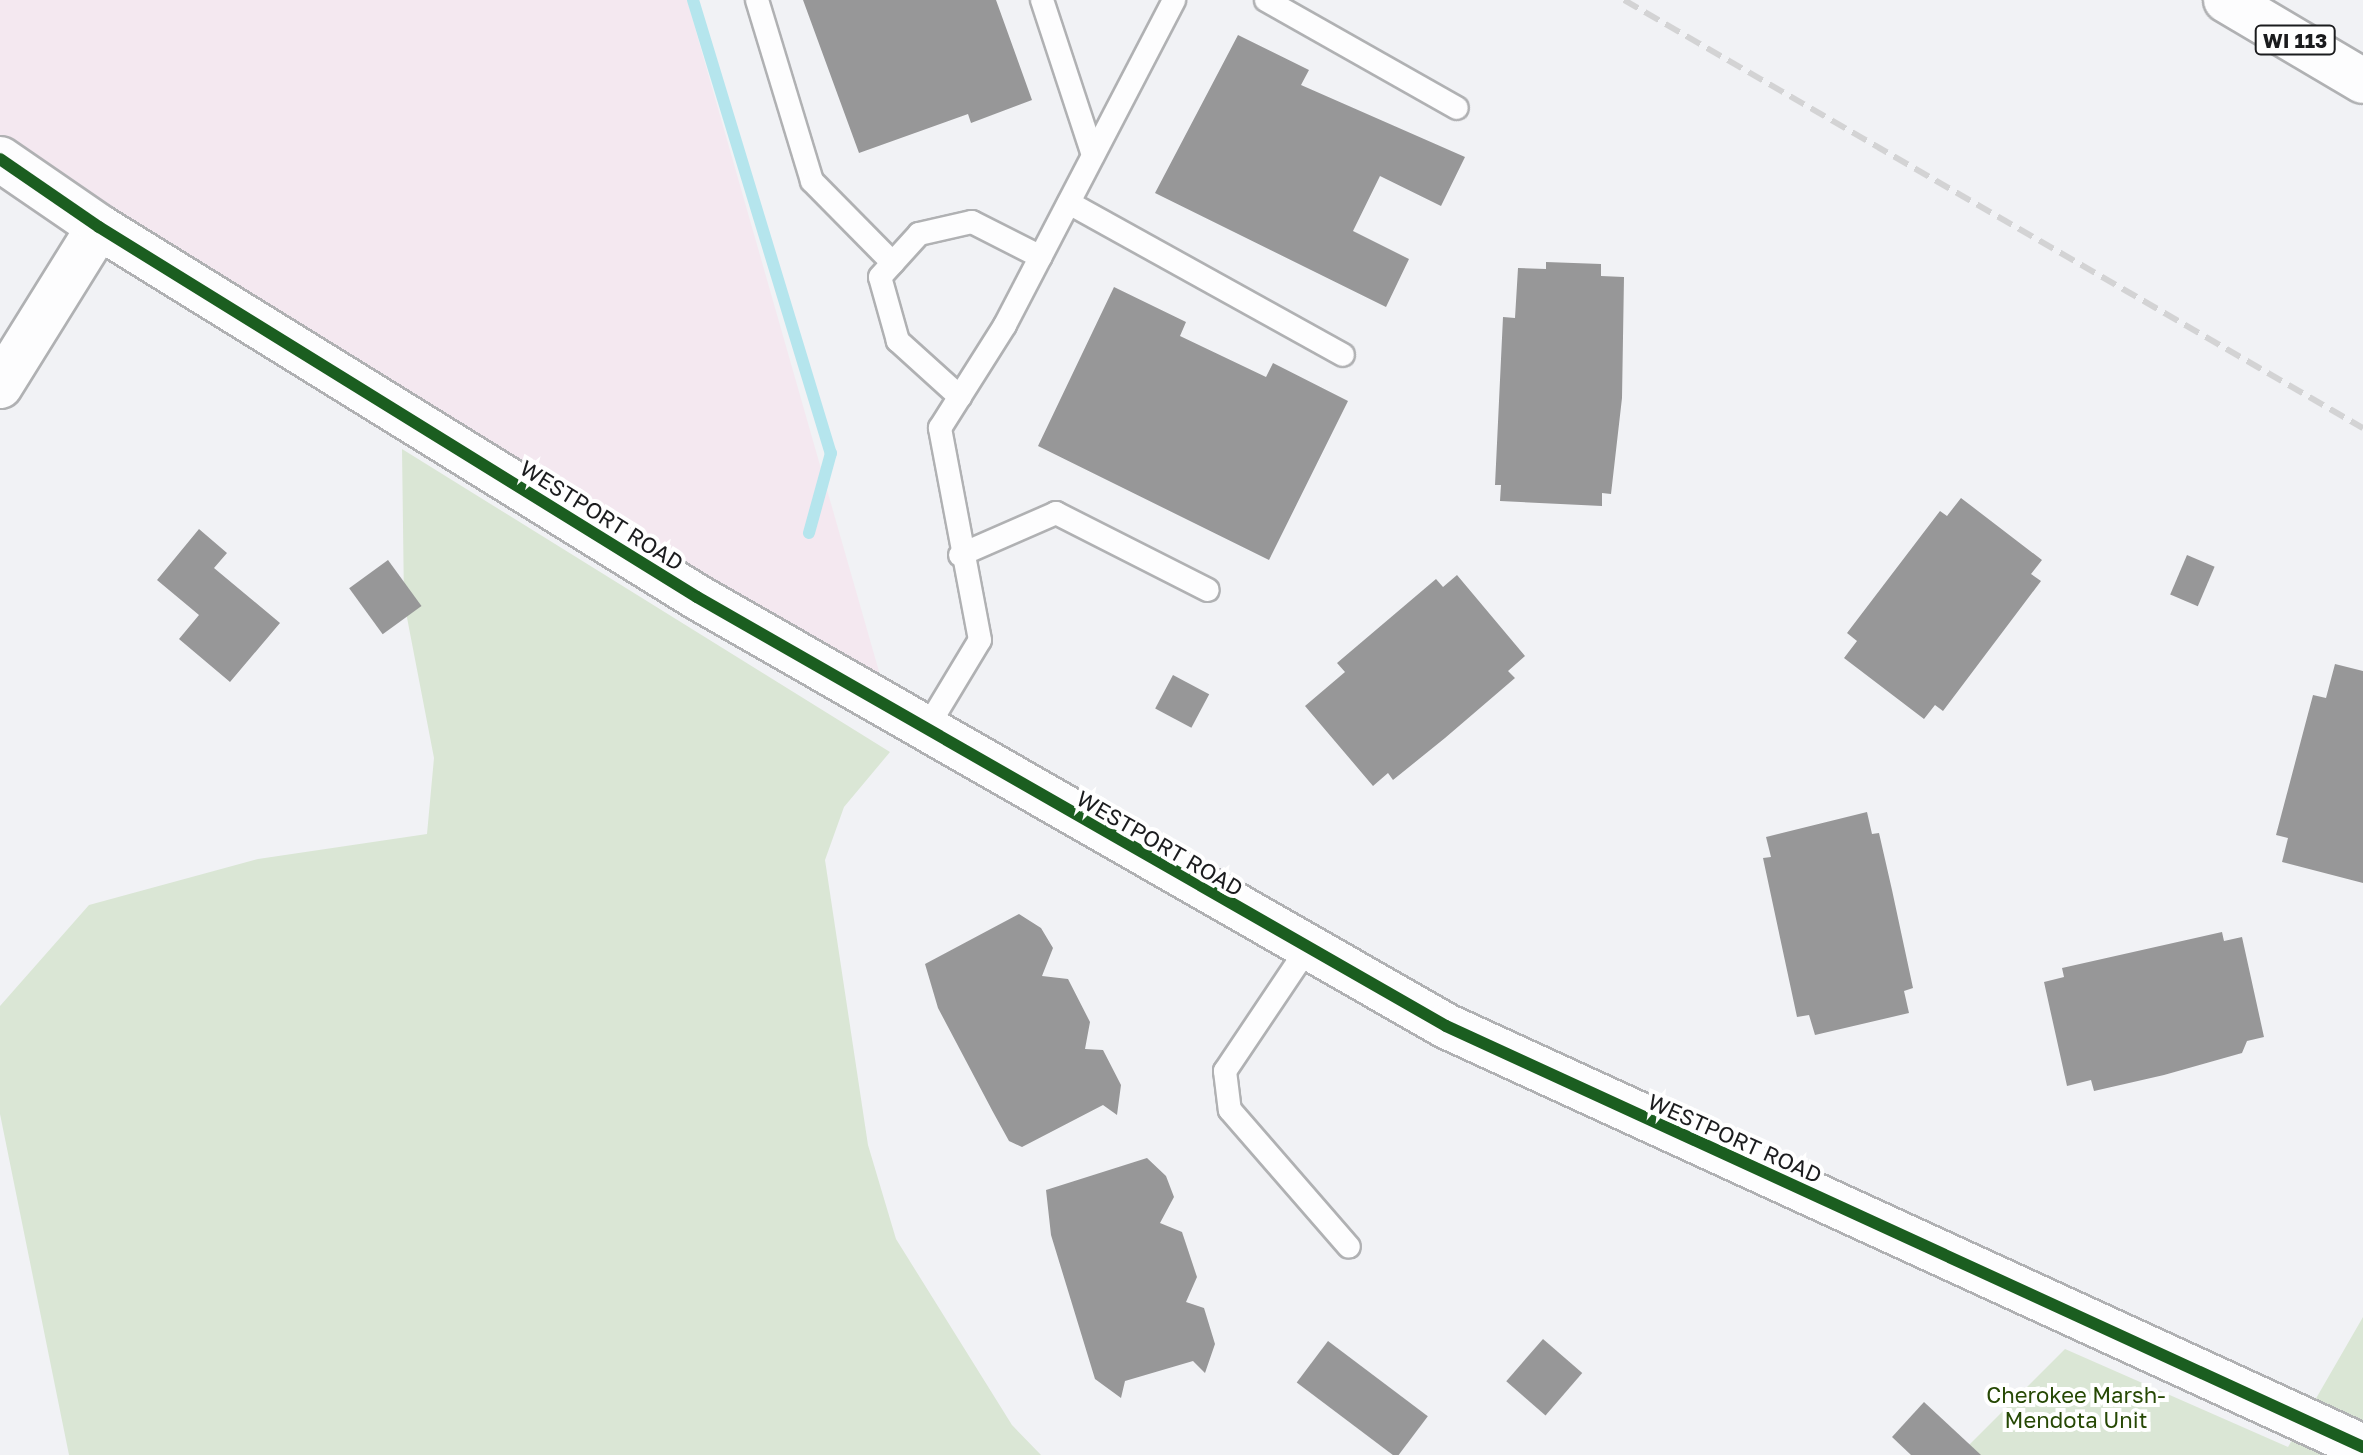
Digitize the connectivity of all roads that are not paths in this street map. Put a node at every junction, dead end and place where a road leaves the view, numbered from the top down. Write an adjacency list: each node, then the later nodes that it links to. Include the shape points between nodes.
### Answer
1 (757, 0): 13 (lane, via 812,181)
2 (1042, 0): 8 (lane)
3 (1174, 0): 8 (lane)
4 (1266, 0): 7 (lane)
5 (2226, 0): 6 (street, WI 113)
6 (2363, 81)
7 (1457, 108)
8 (1093, 155): 10 (lane)
9 (0, 159): 11 (street, WESTPORT ROAD)
10 (1069, 203): 12 (lane); 14 (lane)
11 (99, 227): 15 (street); 19 (street, WESTPORT ROAD)
12 (1041, 257): 13 (lane, via 972,222 919,234); 16 (lane)
13 (893, 263): 16 (lane, via 880,277 898,341)
14 (1343, 355)
15 (0, 386)
16 (960, 397): 17 (lane, via 940,428)
17 (960, 555): 18 (lane, via 1056,513); 19 (lane, via 980,640)
18 (1208, 590)
19 (925, 731): 20 (street, WESTPORT ROAD)
20 (1307, 949): 21 (lane, via 1225,1071 1230,1110); 22 (street, WESTPORT ROAD, via 1446,1026 1644,1120)
21 (1349, 1247)
22 (2363, 1447)

